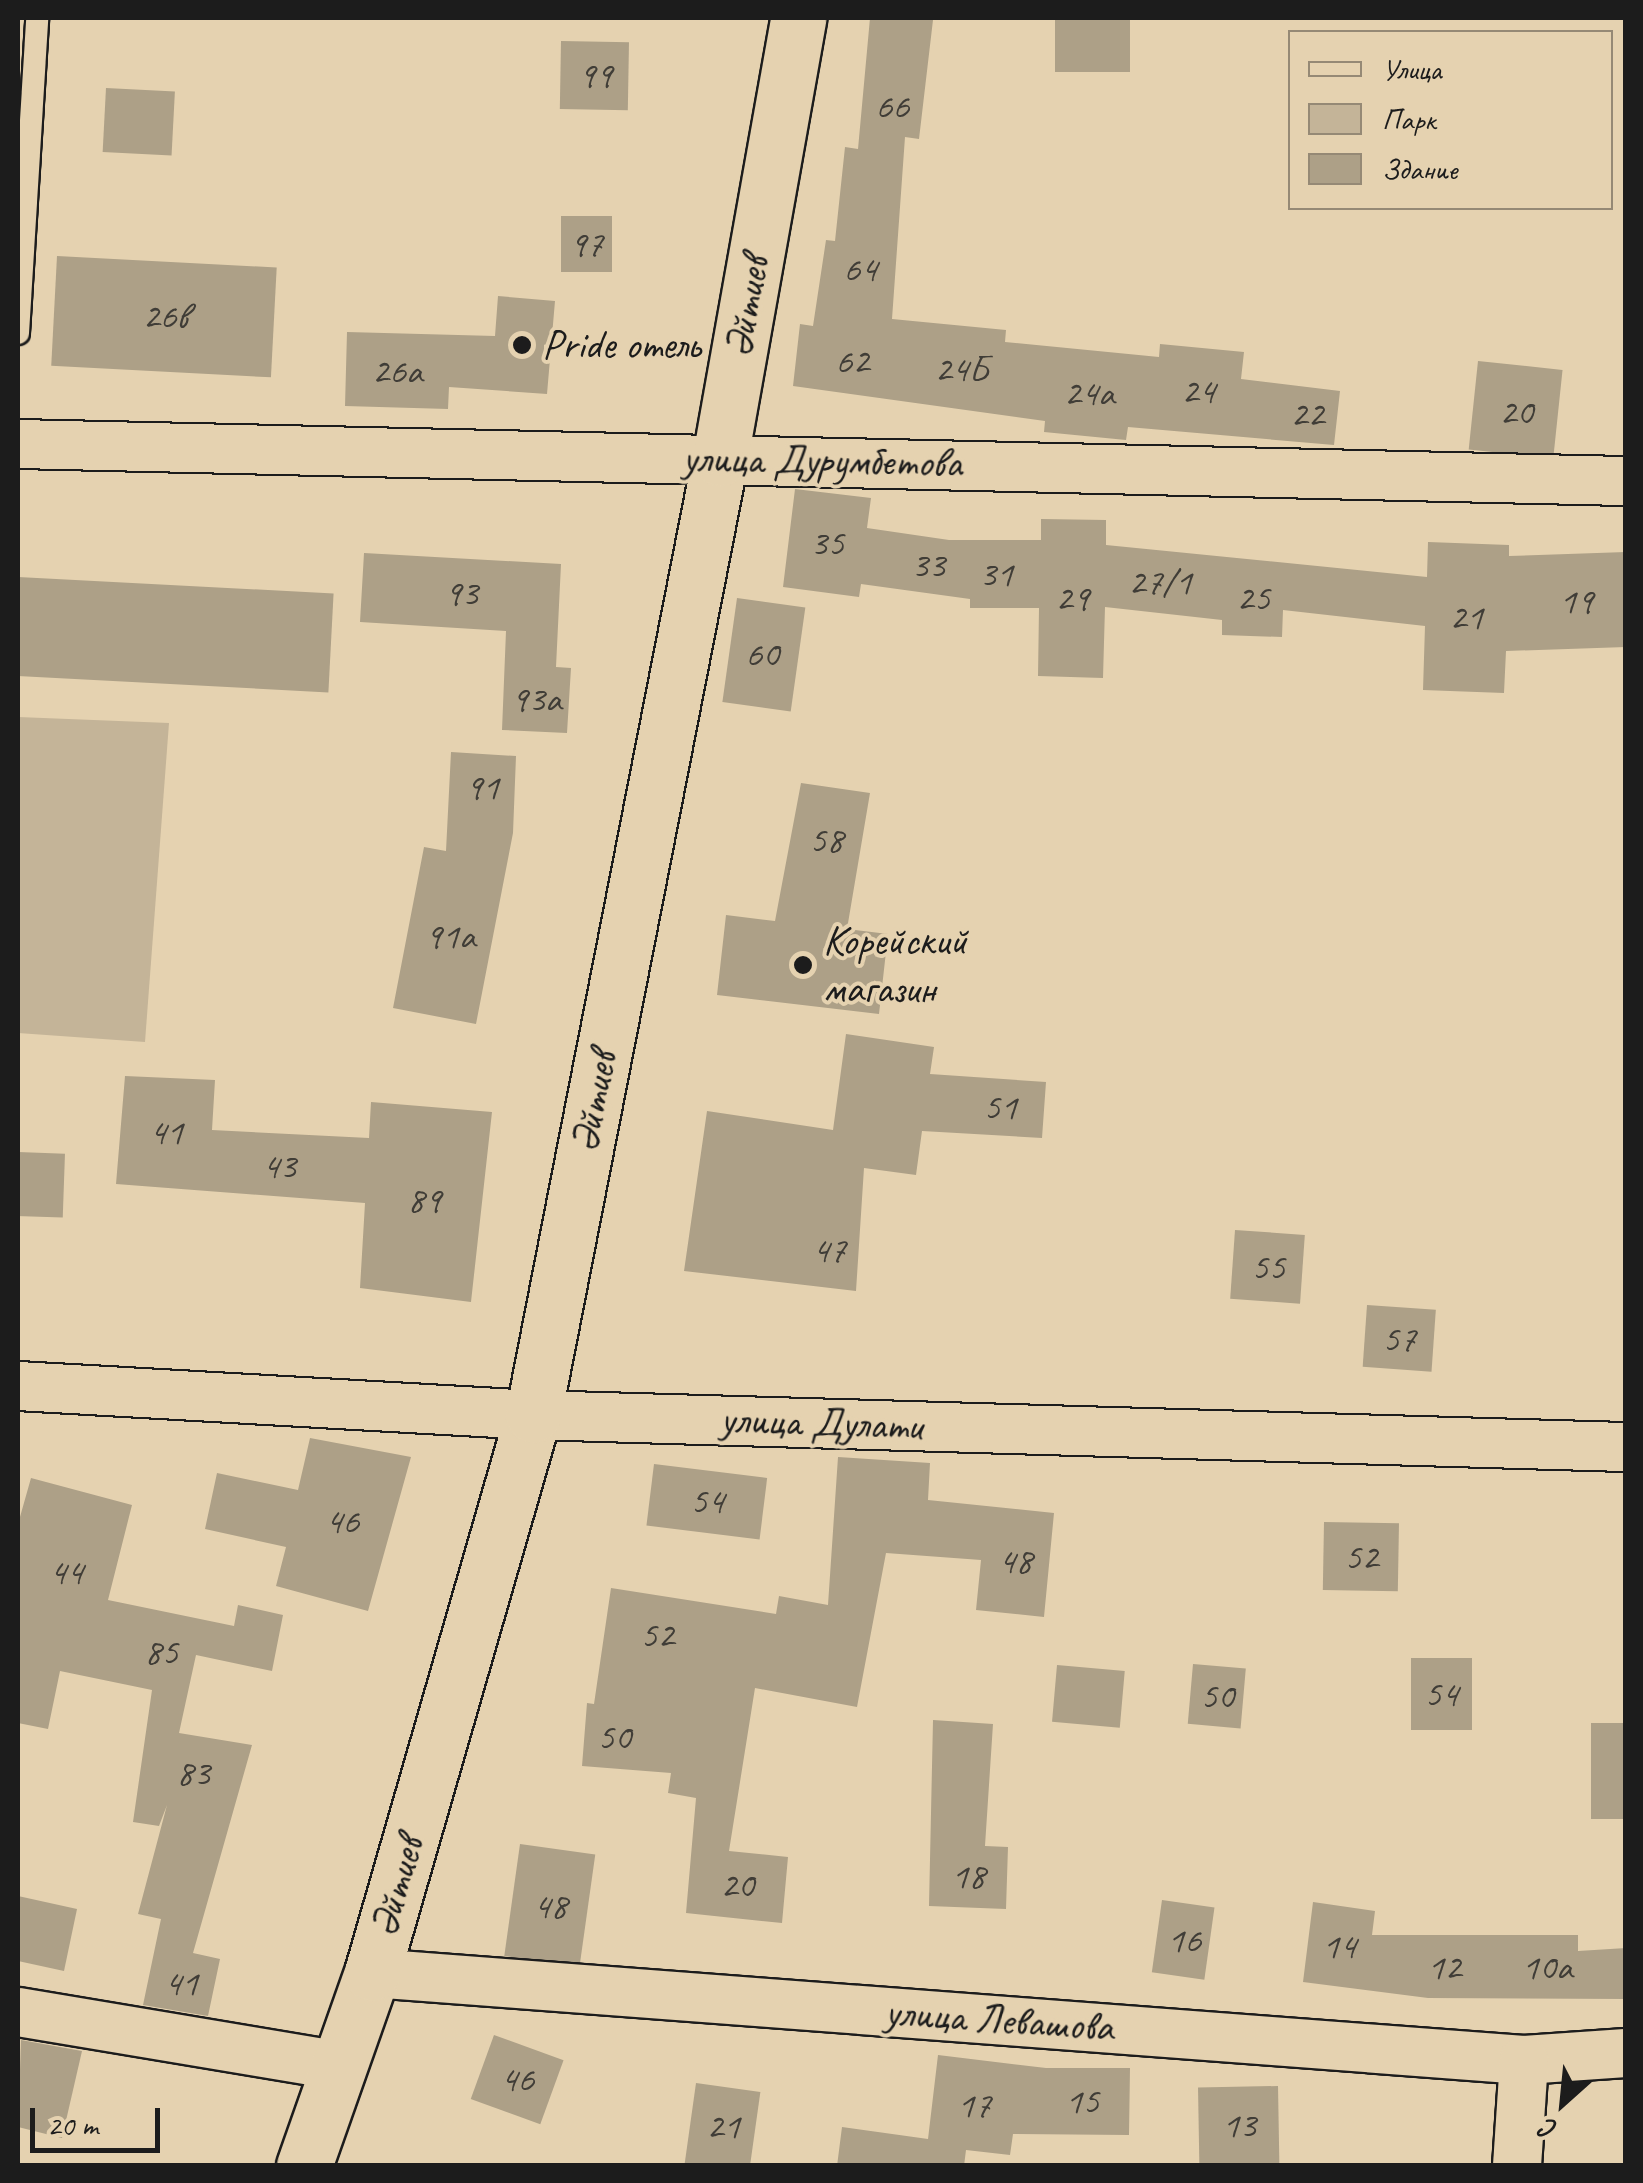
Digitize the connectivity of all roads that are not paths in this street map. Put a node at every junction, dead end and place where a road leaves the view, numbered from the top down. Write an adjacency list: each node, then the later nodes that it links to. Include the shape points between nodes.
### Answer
1 (37, 18): 3 (lane)
2 (798, 18): 5 (street, Әйтиев)
3 (18, 333)
4 (18, 444): 5 (street, улица Дурумбетова)
5 (720, 458): 6 (street, улица Дурумбетова); 8 (street, Әйтиев)
6 (1626, 481)
7 (18, 1386): 8 (street, улица Дулати)
8 (533, 1415): 9 (street, улица Дулати); 10 (street, Әйтиев)
9 (1626, 1447)
10 (372, 1973): 13 (street, улица Левашова); 14 (street, Әйтиев)
11 (18, 2012): 14 (street)
12 (1626, 2054): 13 (street, улица Левашова)
13 (1524, 2060): 16 (street)
14 (341, 2066): 15 (street, Әйтиев)
15 (304, 2166)
16 (1517, 2166)

